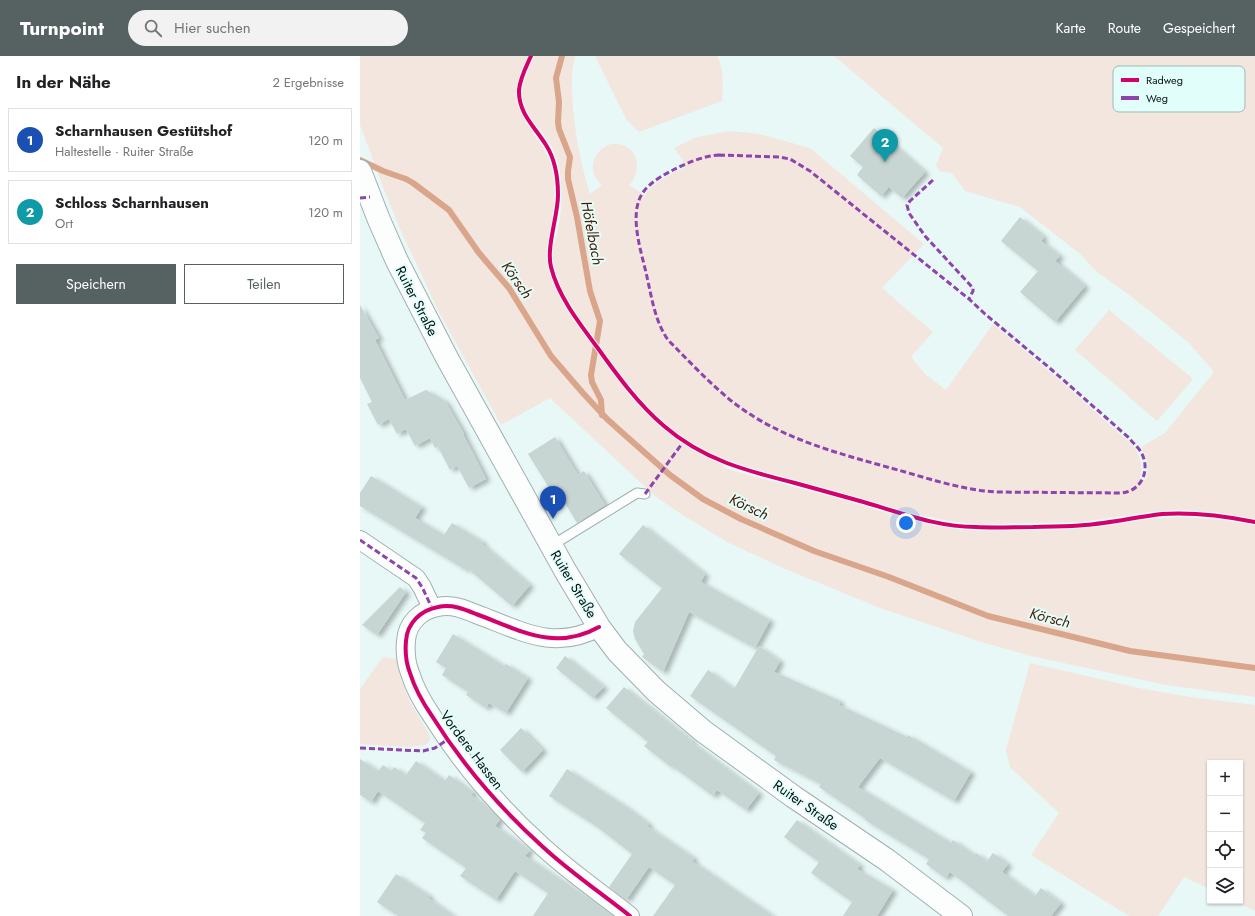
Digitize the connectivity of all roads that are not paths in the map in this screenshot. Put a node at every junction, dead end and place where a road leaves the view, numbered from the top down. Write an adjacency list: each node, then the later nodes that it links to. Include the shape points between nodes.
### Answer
1 (363, 179): 4 (main road, Ruiter Straße, via 417,301)
2 (645, 494): 4 (lane, via 637,493)
3 (360, 540): 5 (street, via 416,578)
4 (551, 546): 6 (main road, Ruiter Straße)
5 (432, 608): 6 (street, Vordere Hassen, via 458,607 549,639 577,637); 7 (street, Vordere Hassen, via 418,616 410,626 406,638 406,656 417,691 441,731 487,790 534,839)
6 (599, 627): 8 (main road, Ruiter Straße, via 640,676 688,719 887,860)
7 (630, 916)
8 (961, 916)

